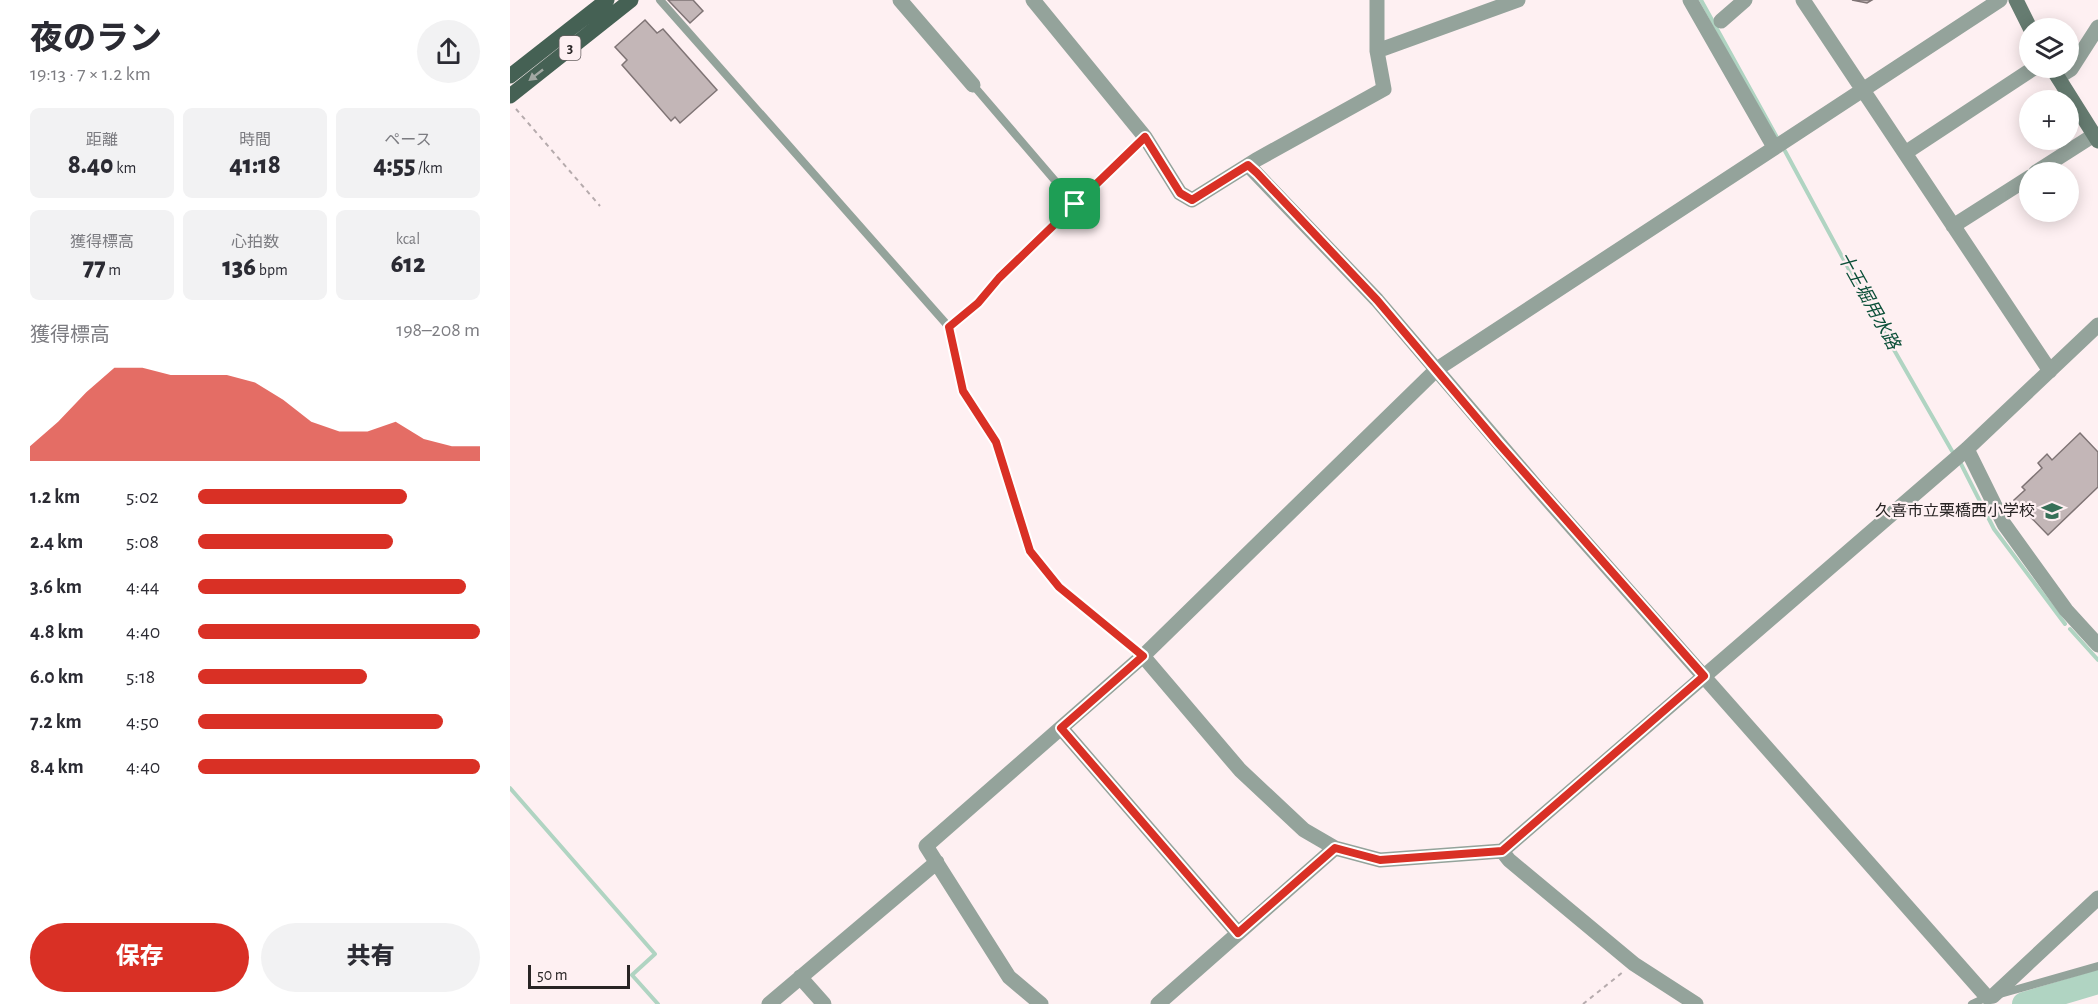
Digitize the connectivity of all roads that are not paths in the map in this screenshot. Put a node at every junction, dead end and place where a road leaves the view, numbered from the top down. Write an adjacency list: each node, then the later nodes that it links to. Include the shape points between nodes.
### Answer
1 (607, 0): 18 (main road, 3)
2 (631, 0): 23 (main road, 3, one-way to 23)
3 (660, 0): 34 (lane)
4 (900, 0): 21 (street)
5 (1032, 0): 24 (street)
6 (1377, 0): 16 (street)
7 (1518, 0): 16 (street)
8 (1690, 0): 26 (street)
9 (1745, 0): 14 (street)
10 (1803, 0): 22 (street)
11 (2000, 0): 22 (street)
12 (2016, 0): 13 (main road)
13 (2025, 18)
14 (1721, 21)
15 (2098, 27): 17 (street)
16 (1377, 51): 29 (street, via 1384,89 1379,94)
17 (2079, 57)
18 (510, 76)
19 (2019, 78): 27 (street)
20 (2059, 78): 25 (main road)
21 (974, 85): 31 (lane)
22 (1863, 91): 26 (street); 27 (street)
23 (512, 101)
24 (1145, 137): 29 (street, via 1180,193 1192,200); 31 (lane)
25 (2096, 138): 28 (street)
26 (1774, 147): 35 (street)
27 (1905, 153): 32 (street)
28 (2054, 162)
29 (1248, 165): 35 (street)
30 (2019, 184): 32 (street)
31 (1075, 204): 34 (lane, via 978,303)
32 (1953, 226): 36 (street)
33 (2098, 325): 36 (street)
34 (949, 327): 39 (lane, via 963,391 996,442 1030,551 1059,587)
35 (1437, 369): 39 (street); 40 (street)
36 (2050, 371): 37 (street)
37 (1967, 449): 38 (street, via 2004,524 2067,610); 40 (street)
38 (2098, 645)
39 (1143, 656): 41 (street); 42 (street, via 1240,770 1304,830)
40 (1704, 676): 43 (street); 49 (street)
41 (1061, 728): 44 (street, via 926,846); 46 (street)
42 (1335, 848): 43 (street, via 1380,860); 46 (street)
43 (1502, 851): 54 (street, via 1634,964)
44 (937, 862): 48 (street); 52 (street, via 1009,977)
45 (2098, 898): 49 (street)
46 (1238, 933): 53 (street)
47 (2098, 966): 49 (lane)
48 (800, 977): 50 (street); 51 (street)
49 (1990, 997): 55 (lane)
50 (769, 1004)
51 (824, 1004)
52 (1041, 1004)
53 (1158, 1004)
54 (1696, 1004)
55 (1972, 1004)

